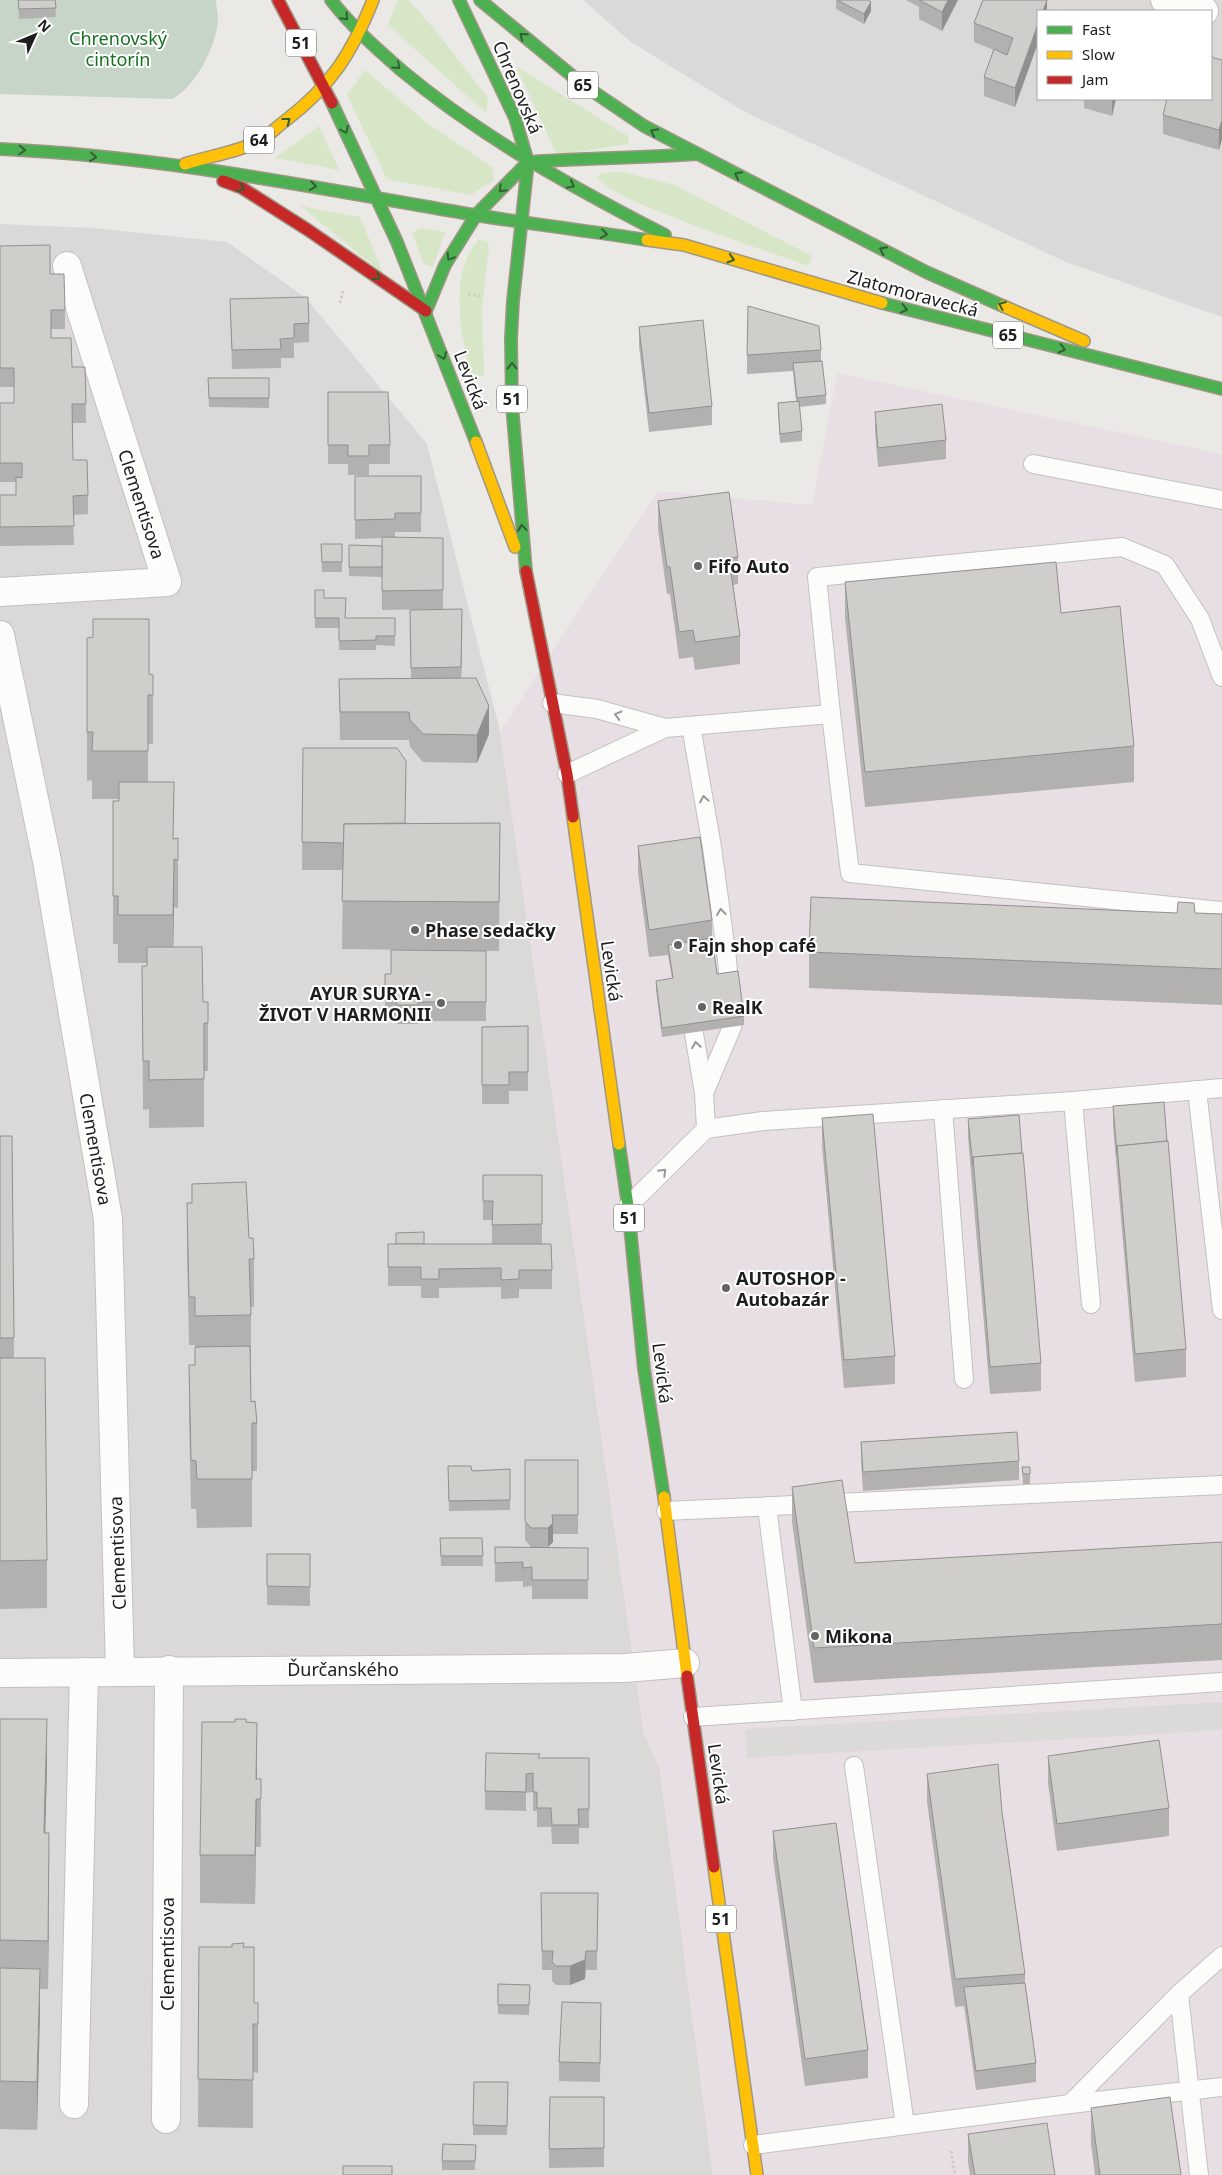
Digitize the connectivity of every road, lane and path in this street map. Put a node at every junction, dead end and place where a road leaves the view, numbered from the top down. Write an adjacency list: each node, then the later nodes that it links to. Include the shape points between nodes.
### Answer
1 (278, 0): 9 (main road, 51)
2 (332, 0): 8 (main road, 65, one-way to 8)
3 (373, 0): 8 (main road, 64)
4 (460, 0): 12 (main road, Chrenovská / 51, via 515,118)
5 (480, 0): 11 (main road, 65, one-way to 5, via 644,126 582,84)
6 (1165, 0): 7 (street)
7 (1200, 10)
8 (360, 34): 9 (main road, 64, via 343,63); 12 (main road, 65, one-way to 12, via 445,106)
9 (324, 86): 13 (main road, 64, one-way to 9, via 262,140 306,105); 14 (main road, 51, one-way to 14)
10 (0, 149): 13 (main road, 64, one-way to 13)
11 (697, 154): 12 (main road); 22 (main road, 65, one-way to 11, via 926,272)
12 (528, 162): 15 (main road, one-way to 15); 16 (main road, Chrenovská / 51); 17 (main road, 65, one-way to 17)
13 (178, 166): 14 (main road, 65, one-way to 14); 21 (main road, one-way to 21, via 242,188)
14 (378, 198): 15 (main road, 65); 21 (main road, Levická / 51)
15 (476, 215): 16 (main road, 65); 21 (main road, one-way to 21, via 445,264)
16 (522, 222): 17 (main road, 65, one-way to 17); 26 (main road, Levická / 51, one-way to 16, via 512,405 513,301)
17 (684, 245): 22 (main road, Zlatomoravecká / 65, one-way to 22, via 857,297)
18 (67, 266): 27 (street, Clementisova, via 167,582)
19 (485, 296): 20 (path, via 469,293)
20 (460, 297)
21 (426, 311): 26 (main road, Levická / 51, one-way to 26)
22 (1159, 373): 23 (main road, Zlatomoravecká / 65)
23 (1222, 389)
24 (1033, 464): 25 (lane)
25 (1222, 500)
26 (526, 576): 30 (main road, Levická / 51)
27 (0, 592)
28 (0, 636): 56 (street, Clementisova, via 47,861 108,1219)
29 (1222, 677): 31 (lane, via 1200,619 1165,565 1122,548 817,577)
30 (552, 703): 33 (lane, one-way to 30, via 597,710); 34 (main road, Levická / 51)
31 (831, 714): 32 (lane); 37 (lane, via 850,873)
32 (690, 726): 33 (lane); 35 (lane, one-way to 32)
33 (664, 728): 34 (lane)
34 (567, 774): 47 (main road, Levická / 51)
35 (712, 847): 36 (lane); 38 (lane, one-way to 35)
36 (693, 849)
37 (1222, 911)
38 (727, 959): 39 (lane); 43 (lane, via 732,1027)
39 (709, 961)
40 (687, 992): 43 (lane, one-way to 40)
41 (1222, 1088): 42 (lane)
42 (1198, 1090): 44 (lane); 49 (lane)
43 (704, 1094): 46 (lane)
44 (1073, 1101): 45 (lane); 48 (lane)
45 (943, 1109): 46 (lane, via 763,1121); 50 (lane)
46 (706, 1129): 47 (lane, one-way to 46)
47 (628, 1206): 53 (main road, Levická / 51, via 644,1369)
48 (1091, 1304)
49 (1222, 1310)
50 (964, 1379)
51 (1222, 1485): 52 (lane)
52 (767, 1506): 53 (lane); 60 (lane)
53 (666, 1511): 54 (main road, Levická / 51)
54 (685, 1663): 55 (street, Ďurčanského, via 625,1668); 61 (main road, Levická / 51)
55 (169, 1670): 56 (street, Ďurčanského); 69 (street, Clementisova)
56 (120, 1671): 57 (street, Ďurčanského)
57 (84, 1672): 58 (street, Ďurčanského); 67 (street)
58 (0, 1673)
59 (1222, 1682): 60 (lane)
60 (793, 1711): 61 (lane)
61 (693, 1717): 71 (main road, Levická / 51)
62 (854, 1766): 70 (lane)
63 (1222, 1956): 64 (lane)
64 (1179, 1994): 66 (lane); 68 (lane)
65 (1222, 2087): 66 (lane)
66 (1189, 2091): 68 (lane); 75 (lane)
67 (74, 2104)
68 (1070, 2104): 70 (lane)
69 (166, 2118)
70 (905, 2125): 71 (lane)
71 (753, 2145): 73 (main road, Levická / 51)
72 (951, 2151): 74 (path)
73 (757, 2175)
74 (955, 2175)
75 (1199, 2175)

